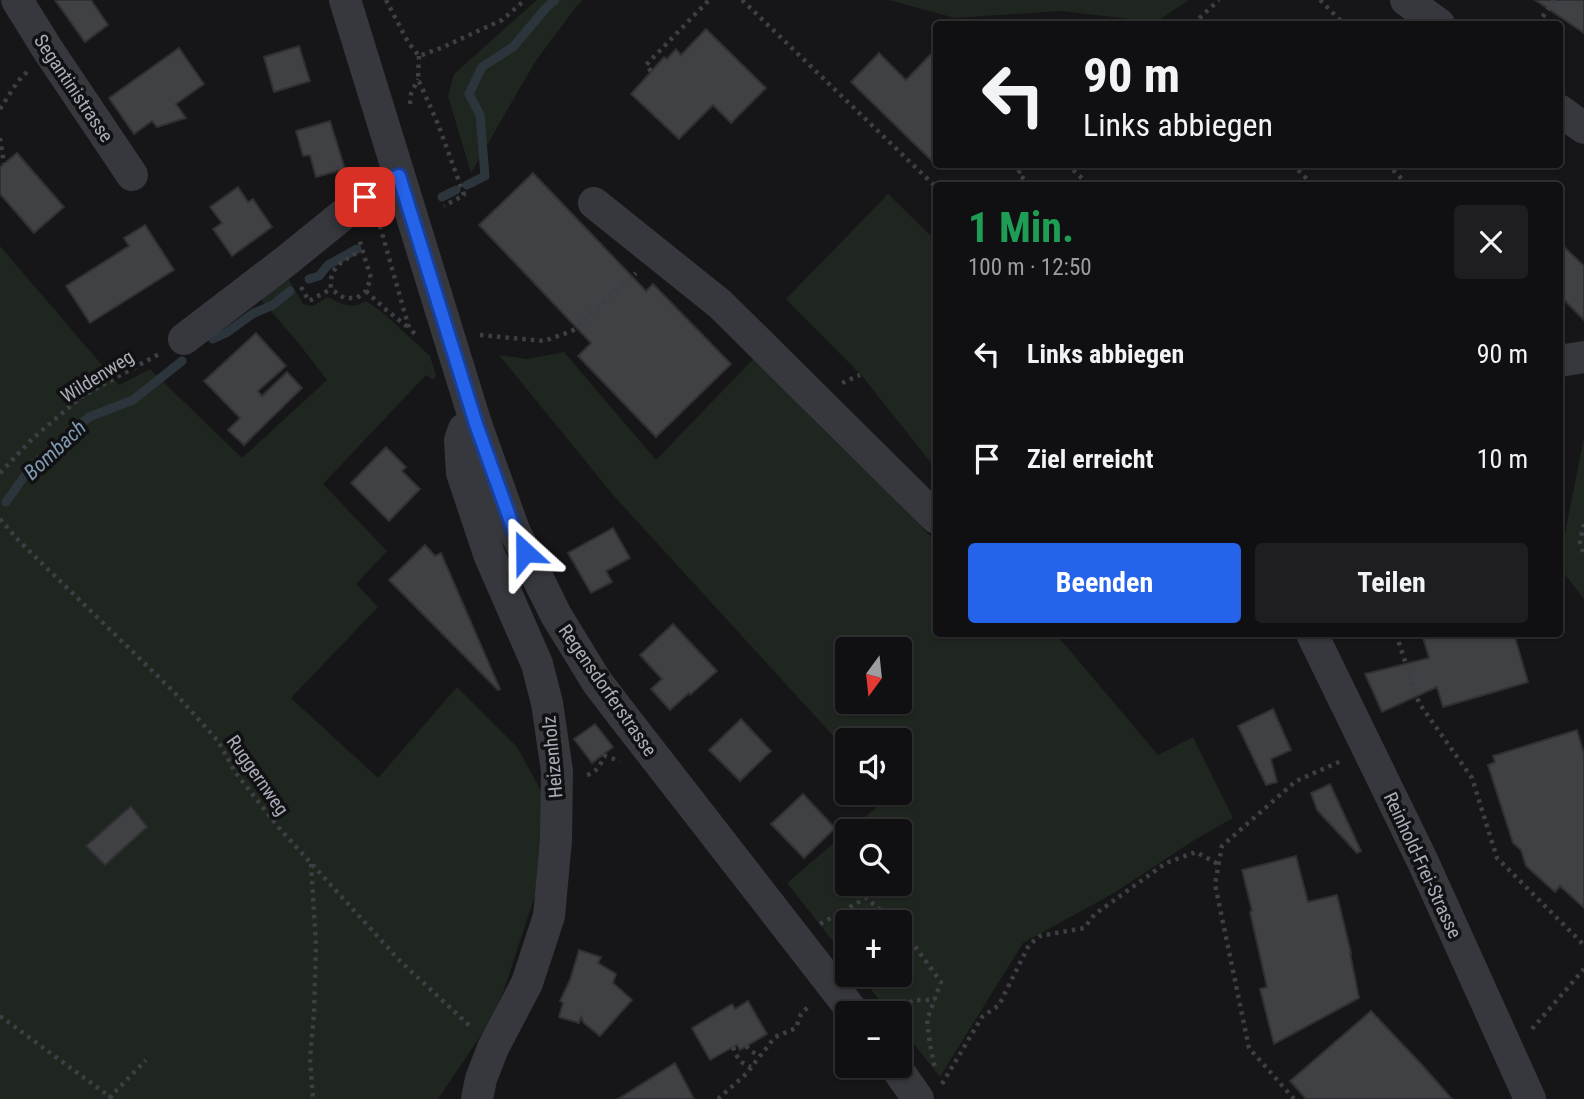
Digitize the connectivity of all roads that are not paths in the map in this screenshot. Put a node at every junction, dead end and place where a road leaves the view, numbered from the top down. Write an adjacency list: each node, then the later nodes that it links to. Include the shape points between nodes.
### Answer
1 (17, 0): 7 (street, Segantinistrasse)
2 (345, 0): 8 (street, Regensdorferstrasse)
3 (1406, 0): 4 (street)
4 (1435, 21)
5 (1563, 113): 6 (street)
6 (1584, 128)
7 (132, 174)
8 (399, 176): 10 (street, via 381,184); 13 (street, Regensdorferstrasse)
9 (594, 203): 14 (street, via 720,304)
10 (184, 339)
11 (1584, 358): 12 (street)
12 (1563, 361)
13 (476, 424): 16 (street, Regensdorferstrasse, via 514,530 556,615 597,682); 19 (street, Heizenholz, via 464,429 460,440 462,473 489,554 537,664 557,771 549,916 527,983 493,1048)
14 (933, 515)
15 (1313, 637): 20 (street, Reinhold-Frei-Strasse, via 1423,862)
16 (845, 1001)
17 (912, 1077): 18 (street)
18 (932, 1091)
19 (477, 1099)
20 (1530, 1099)

